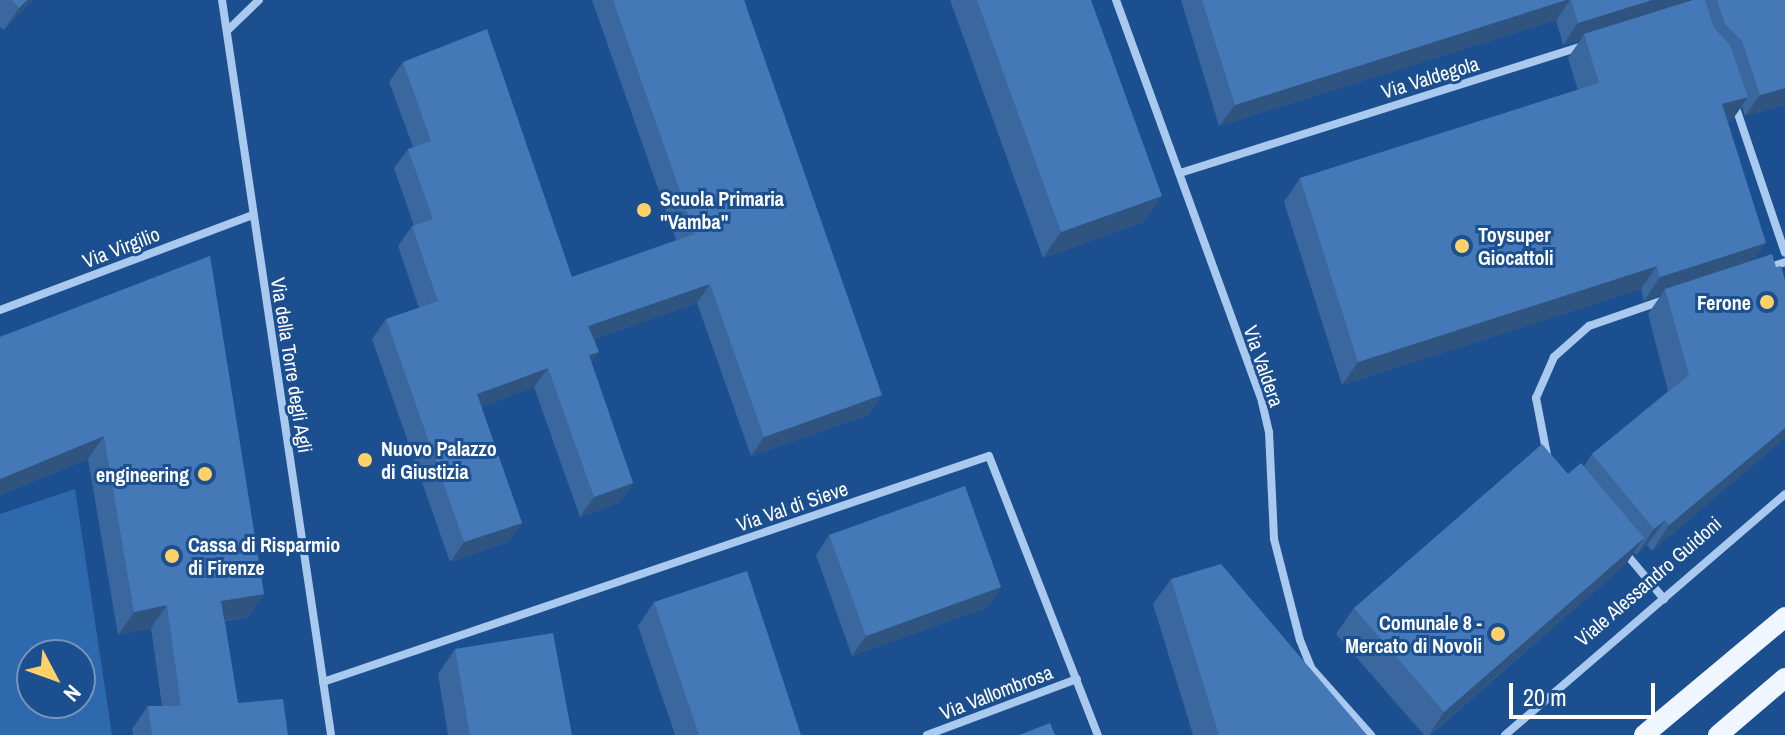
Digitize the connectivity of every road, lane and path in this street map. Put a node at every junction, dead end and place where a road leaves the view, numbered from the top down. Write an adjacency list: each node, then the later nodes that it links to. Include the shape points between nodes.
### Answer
1 (222, 0): 4 (street, Via della Torre degli Agli)
2 (259, 0): 4 (street)
3 (1116, 0): 7 (street, Via Valdera)
4 (228, 30): 8 (street, Via della Torre degli Agli)
5 (1597, 42): 7 (street, Via Valdegola)
6 (1730, 91): 9 (street)
7 (1180, 173): 25 (street, Via Valdera, via 1262,402 1269,432 1274,539 1300,640 1312,669)
8 (253, 215): 13 (street, Via Virgilio); 21 (street, Via della Torre degli Agli)
9 (1785, 253)
10 (1785, 262): 11 (street)
11 (1750, 274)
12 (1674, 297): 14 (street, via 1589,326 1554,357 1536,398 1538,429)
13 (0, 310)
14 (1549, 460)
15 (1785, 494): 17 (street, Viale Alessandro Guidoni)
16 (1619, 544): 17 (street)
17 (1664, 599): 26 (street, Viale Alessandro Guidoni)
18 (1785, 617): 27 (main road)
19 (1785, 678): 28 (main road)
20 (1077, 679): 21 (street, Via Val di Sieve, via 989,456); 23 (street, Via Vallombrosa); 24 (street, Via Val di Sieve)
21 (323, 682): 22 (street, Via della Torre degli Agli)
22 (331, 735)
23 (927, 735)
24 (1098, 735)
25 (1371, 735)
26 (1505, 735)
27 (1644, 735)
28 (1718, 735)

